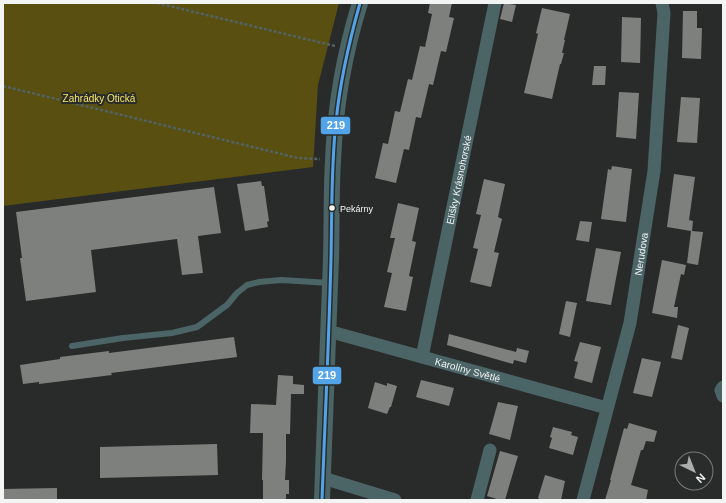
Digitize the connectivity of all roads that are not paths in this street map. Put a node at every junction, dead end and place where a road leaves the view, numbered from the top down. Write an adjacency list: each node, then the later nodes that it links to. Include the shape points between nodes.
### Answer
1 (360, 3): 4 (street, via 347,49 338,108 333,159)
2 (495, 3): 7 (street, Elišky Krásnohorské)
3 (662, 3): 10 (street, Nerudova, via 664,14 654,171 630,323)
4 (330, 283): 5 (street); 6 (lane, via 281,280 259,282 247,285 197,328)
5 (328, 332): 7 (street, Karolíny Světlé); 12 (street)
6 (72, 346)
7 (422, 357): 10 (street, Karolíny Světlé)
8 (723, 387): 9 (street)
9 (723, 396)
10 (607, 408): 16 (street, Nerudova)
11 (490, 450): 15 (street)
12 (323, 478): 13 (street); 14 (street)
13 (322, 500)
14 (395, 500)
15 (477, 500)
16 (582, 500)

